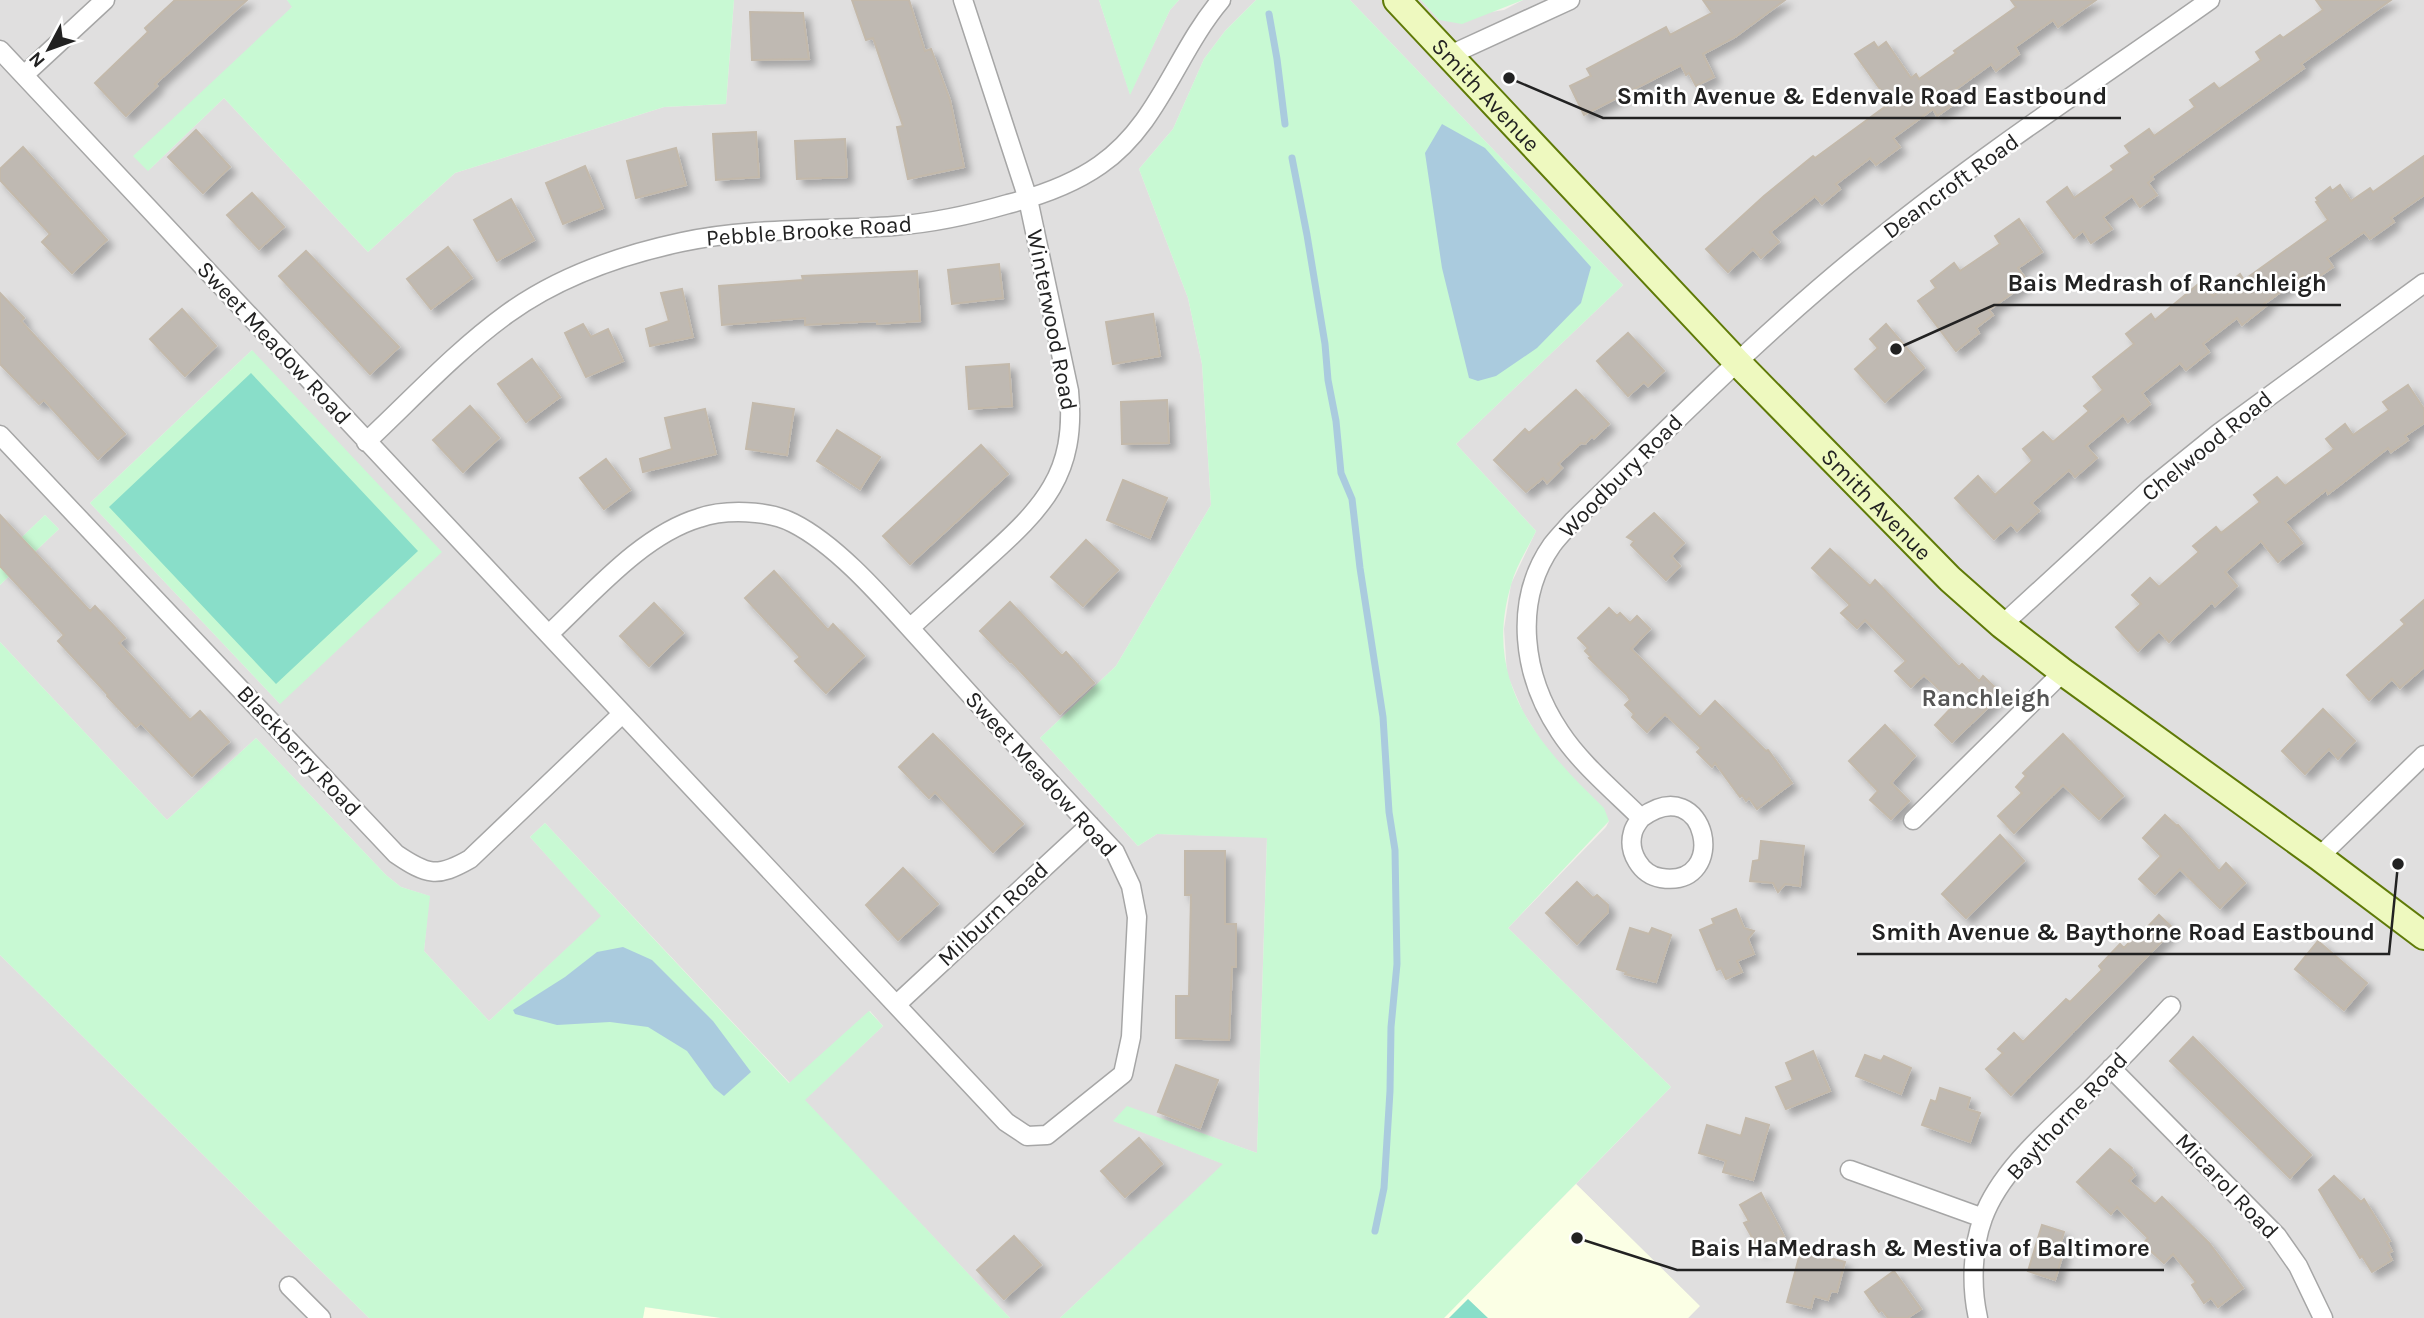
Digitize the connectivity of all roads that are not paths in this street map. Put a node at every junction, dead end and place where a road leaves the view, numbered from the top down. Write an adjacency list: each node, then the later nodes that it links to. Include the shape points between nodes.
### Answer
1 (105, 0): 9 (street)
2 (963, 0): 10 (street, Winterwood Road)
3 (1220, 0): 10 (street, Pebble Brooke Road, via 1189,42 1141,128 1100,166)
4 (1397, 0): 8 (main road, Smith Avenue)
5 (1570, 0): 8 (street)
6 (2210, 0): 12 (street, Deancroft Road, via 1880,237)
7 (0, 50): 9 (street, Sweet Meadow Road)
8 (1450, 55): 12 (main road, Smith Avenue)
9 (24, 75): 14 (street, Sweet Meadow Road)
10 (1028, 199): 14 (street, Pebble Brooke Road, via 896,226 684,241 586,271 508,313); 16 (street, Winterwood Road, via 1069,391 1072,418 1061,471 1048,497 1025,524)
11 (2424, 283): 15 (street, Chelwood Road, via 2151,488)
12 (1737, 362): 15 (main road, Smith Avenue, via 1950,579); 21 (street, Woodbury Road, via 1551,547 1535,580 1527,614 1533,680 1549,714 1579,755)
13 (0, 435): 19 (street, Blackberry Road, via 396,854 419,869 435,874 470,859)
14 (366, 442): 17 (street, Sweet Meadow Road)
15 (2002, 625): 18 (main road, Smith Avenue)
16 (910, 628): 17 (street, Sweet Meadow Road, via 829,545 790,522 747,512 701,517 671,528); 23 (street, Sweet Meadow Road)
17 (549, 634): 19 (street, Sweet Meadow Road)
18 (2063, 672): 22 (street); 24 (main road, Smith Avenue)
19 (622, 714): 26 (street, Sweet Meadow Road)
20 (2424, 755): 24 (street)
21 (1641, 818): 21 (street, via 1666,806 1690,813 1704,838 1696,867 1673,879 1657,878 1643,869 1632,846 1632,833)
22 (1913, 820)
23 (1090, 825): 26 (street, Milburn Road); 26 (street, Sweet Meadow Road, via 1115,852 1131,886 1137,917 1131,1037 1123,1074 1047,1135 1027,1136 1006,1122)
24 (2319, 857): 25 (main road, Smith Avenue)
25 (2424, 936)
26 (897, 1004)
27 (2171, 1006): 28 (street, Baythorne Road)
28 (2111, 1068): 30 (street, Baythorne Road, via 2015,1167); 34 (street, Micarol Road, via 2277,1236 2298,1266)
29 (1850, 1170): 30 (street)
30 (1983, 1218): 33 (street, Baythorne Road, via 1973,1281)
31 (289, 1286): 32 (street)
32 (321, 1318)
33 (1978, 1318)
34 (2323, 1318)

